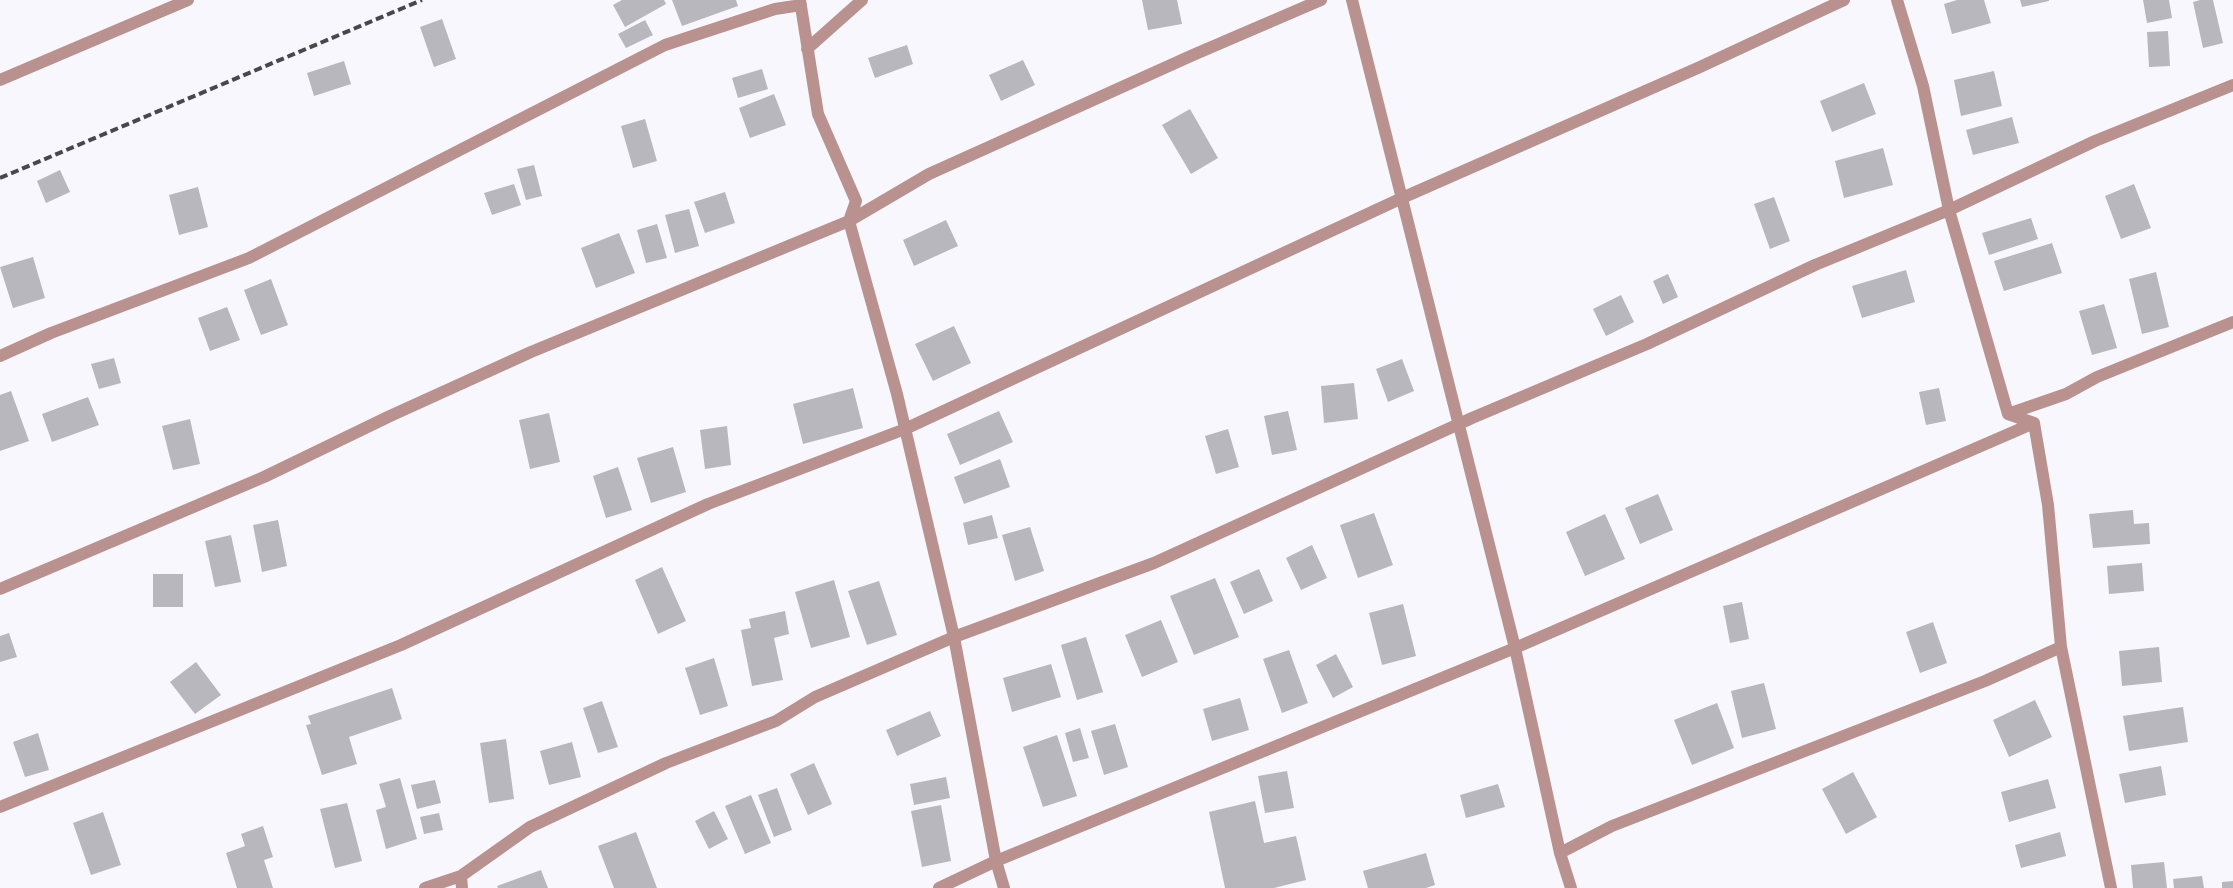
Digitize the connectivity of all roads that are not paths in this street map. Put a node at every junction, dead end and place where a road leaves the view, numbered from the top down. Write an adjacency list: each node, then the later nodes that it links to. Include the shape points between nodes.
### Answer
1 (188, 0): 9 (street)
2 (862, 0): 8 (street)
3 (1321, 0): 13 (street, via 929,174)
4 (1352, 0): 11 (street)
5 (1844, 0): 11 (street)
6 (1897, 0): 12 (street, via 1923,86)
7 (800, 3): 8 (street); 15 (street, via 775,8 665,46 249,258 50,333)
8 (807, 49): 13 (street, via 818,114 856,202)
9 (0, 80)
10 (2233, 85): 12 (street, via 2095,141)
11 (1402, 198): 18 (street); 19 (street)
12 (1949, 210): 16 (street); 18 (street, via 1815,265 1647,344)
13 (849, 220): 19 (street); 20 (street, via 606,320 390,416 264,477)
14 (2233, 322): 16 (street, via 2096,377 2066,394)
15 (0, 356)
16 (2008, 414): 17 (street)
17 (2034, 423): 22 (street, via 2048,505); 23 (street)
18 (1458, 424): 21 (street, via 1154,564); 23 (street)
19 (905, 429): 21 (street); 24 (street, via 708,504 401,645)
20 (0, 589)
21 (954, 637): 26 (street); 27 (street, via 815,697 776,721 666,763 530,827)
22 (2061, 647): 25 (street, via 1985,681 1612,826); 32 (street)
23 (1514, 648): 25 (street); 26 (street)
24 (0, 807)
25 (1560, 852): 31 (street)
26 (996, 862): 29 (street); 30 (street)
27 (462, 882): 28 (street)
28 (425, 888)
29 (939, 888)
30 (1004, 888)
31 (1571, 888)
32 (2111, 888)

